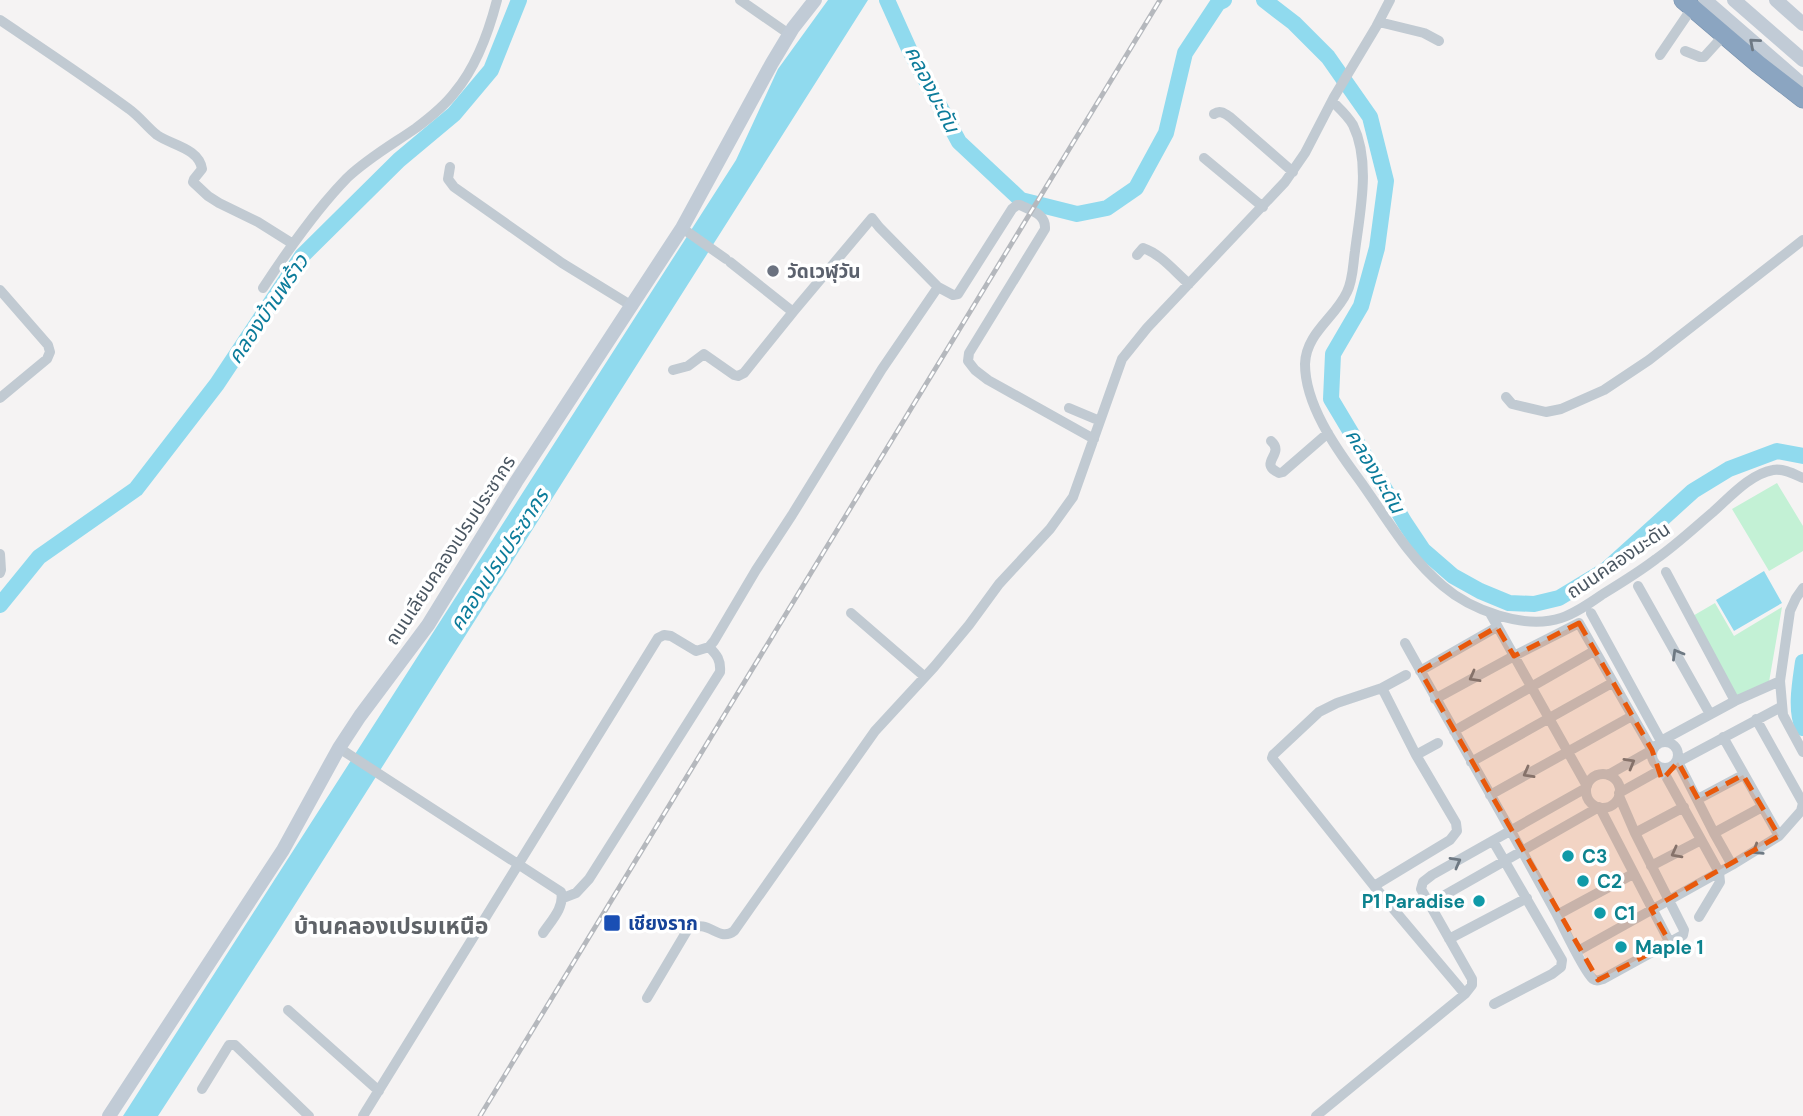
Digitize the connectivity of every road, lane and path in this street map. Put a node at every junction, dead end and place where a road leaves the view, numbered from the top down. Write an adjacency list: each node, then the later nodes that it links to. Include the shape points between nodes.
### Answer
1 (496, 0): 27 (street, via 480,49 456,91 345,180)
2 (740, 0): 11 (street)
3 (815, 0): 11 (street, ถนนเลียบคลองเปรมประชากร)
4 (1390, 0): 9 (street)
5 (1734, 0): 16 (street)
6 (1776, 0): 10 (street)
7 (1693, 3): 12 (highway); 15 (street); 17 (street, one-way to 7)
8 (0, 20): 27 (street, via 75,69 154,133 197,157 202,169 193,182 208,196)
9 (1379, 22): 13 (street); 18 (street)
10 (1803, 24)
11 (789, 34): 25 (street, ถนนเลียบคลองเปรมประชากร)
12 (1724, 35): 14 (street, via 1704,57); 19 (highway)
13 (1439, 41)
14 (1685, 51)
15 (1661, 55)
16 (1803, 60)
17 (1803, 85)
18 (1333, 99): 23 (street); 40 (street, ถนนคลองมะดัน, via 1353,126 1362,170 1349,289 1312,340 1305,366 1316,412)
19 (1803, 99)
20 (1214, 114): 23 (street, via 1230,117)
21 (1204, 158): 24 (street)
22 (450, 167): 33 (street, via 448,179 454,187)
23 (1293, 172): 24 (street)
24 (1263, 207): 29 (street)
25 (685, 230): 33 (street, ถนนเลียบคลองเปรมประชากร); 34 (street)
26 (1803, 240): 36 (street, via 1604,390 1546,412 1512,404)
27 (293, 244): 31 (street)
28 (1137, 255): 29 (street, via 1147,249)
29 (1189, 284): 39 (street, via 1122,359)
30 (938, 287): 34 (street, via 872,218); 41 (street, via 958,294 1017,205 1043,218 1045,229 968,361 988,380); 54 (street, via 881,369)
31 (263, 288)
32 (0, 290): 37 (street, via 50,352)
33 (632, 306): 76 (street, ถนนเลียบคลองเปรมประชากร, via 428,625 360,716)
34 (793, 312): 35 (street, via 738,376 704,354)
35 (673, 370)
36 (1506, 397)
37 (0, 398)
38 (1069, 408): 39 (street)
39 (1100, 421): 41 (street)
40 (1328, 433): 42 (street, via 1279,473 1270,465 1277,448); 50 (street, ถนนคลองมะดัน, via 1411,555 1445,588)
41 (1094, 439): 59 (street, via 1064,511)
42 (1271, 441)
43 (1803, 478): 50 (street, ถนนคลองมะดัน, via 1776,469 1755,477 1658,558 1561,618 1538,622)
44 (1, 555): 45 (street)
45 (1, 572)
46 (1666, 572): 65 (street)
47 (1638, 586): 67 (street, one-way to 47)
48 (1803, 588): 60 (street, via 1790,611)
49 (851, 613): 59 (street)
50 (1490, 613): 52 (street)
51 (1591, 614): 73 (street)
52 (1497, 627): 56 (street); 57 (street)
53 (1405, 643): 57 (street)
54 (709, 647): 101 (street, via 696,651 671,636 659,638); 107 (street, via 718,656 720,671 589,879 576,893)
55 (1594, 651): 56 (street, via 1579,623); 61 (street); 63 (street)
56 (1514, 656): 63 (street); 64 (street, one-way to 64)
57 (1420, 671): 64 (street)
58 (1406, 675): 62 (street)
59 (925, 677): 119 (street, via 875,731 734,931 723,935 697,925 688,929)
60 (1780, 681): 65 (street); 66 (street)
61 (1612, 683): 68 (street); 69 (street)
62 (1382, 688): 79 (street); 106 (street, via 1319,712 1272,758)
63 (1531, 688): 69 (street); 71 (street)
64 (1435, 699): 71 (street)
65 (1735, 701): 67 (street)
66 (1781, 707): 70 (street); 78 (street)
67 (1710, 714): 73 (street)
68 (1632, 716): 75 (street); 77 (street)
69 (1548, 718): 77 (street); 80 (street)
70 (1756, 719): 72 (street); 89 (street)
71 (1454, 731): 80 (street)
72 (1723, 737): 81 (street); 84 (street)
73 (1661, 741): 75 (street); 81 (street, via 1672,744)
74 (1438, 743): 79 (street)
75 (1652, 750): 82 (street); 83 (street, one-way to 75)
76 (343, 751): 101 (street); 124 (street, ถนนเลียบคลองเปรมประชากร)
77 (1567, 752): 85 (street); 86 (street, one-way to 86)
78 (1803, 752)
79 (1416, 755): 106 (street, via 1457,831)
80 (1471, 762): 86 (street)
81 (1678, 762): 82 (street); 88 (street)
82 (1662, 769): 87 (street); 90 (street)
83 (1608, 775): 85 (street, via 1592,778); 87 (street, via 1616,781)
84 (1743, 775): 88 (street); 91 (street)
85 (1586, 787): 92 (street, via 1588,800); 93 (street)
86 (1490, 794): 93 (street)
87 (1619, 794): 92 (street, via 1614,804); 94 (street)
88 (1698, 799): 95 (street)
89 (1803, 803): 96 (street)
90 (1684, 807): 94 (street); 97 (street)
91 (1762, 807): 95 (street); 96 (street)
92 (1600, 808): 99 (street); 105 (street)
93 (1511, 831): 98 (street); 99 (street)
94 (1635, 833): 103 (street)
95 (1714, 833): 102 (street)
96 (1779, 836): 102 (street, one-way to 102)
97 (1701, 840): 103 (street, one-way to 103); 104 (street)
98 (1493, 841): 100 (street); 110 (street, one-way to 98, via 1421,889 1423,882)
99 (1522, 851): 100 (street); 112 (street)
100 (1506, 860): 108 (street); 110 (street)
101 (519, 865): 107 (street, via 555,887); 123 (street)
102 (1732, 865): 104 (street)
103 (1651, 866): 109 (street)
104 (1719, 872): 109 (street); 113 (street, via 1720,882)
105 (1633, 874): 111 (street); 112 (street)
106 (1374, 886): 118 (street)
107 (563, 898): 114 (street)
108 (1527, 898): 115 (street); 120 (street, via 1562,960 1561,967)
109 (1669, 901): 111 (street); 116 (street, via 1684,930 1684,935)
110 (1430, 904): 115 (street)
111 (1651, 909): 116 (street); 117 (street)
112 (1558, 915): 117 (street)
113 (1699, 916)
114 (543, 933)
115 (1449, 939): 118 (street, via 1472,979)
116 (1670, 943): 117 (street, via 1598,981)
117 (1576, 952)
118 (1465, 994): 127 (street)
119 (647, 998)
120 (1494, 1004)
121 (288, 1010): 123 (street)
122 (202, 1089): 125 (street, via 232,1044)
123 (379, 1091): 126 (street)
124 (109, 1116)
125 (309, 1116)
126 (363, 1116)
127 (1316, 1116)

